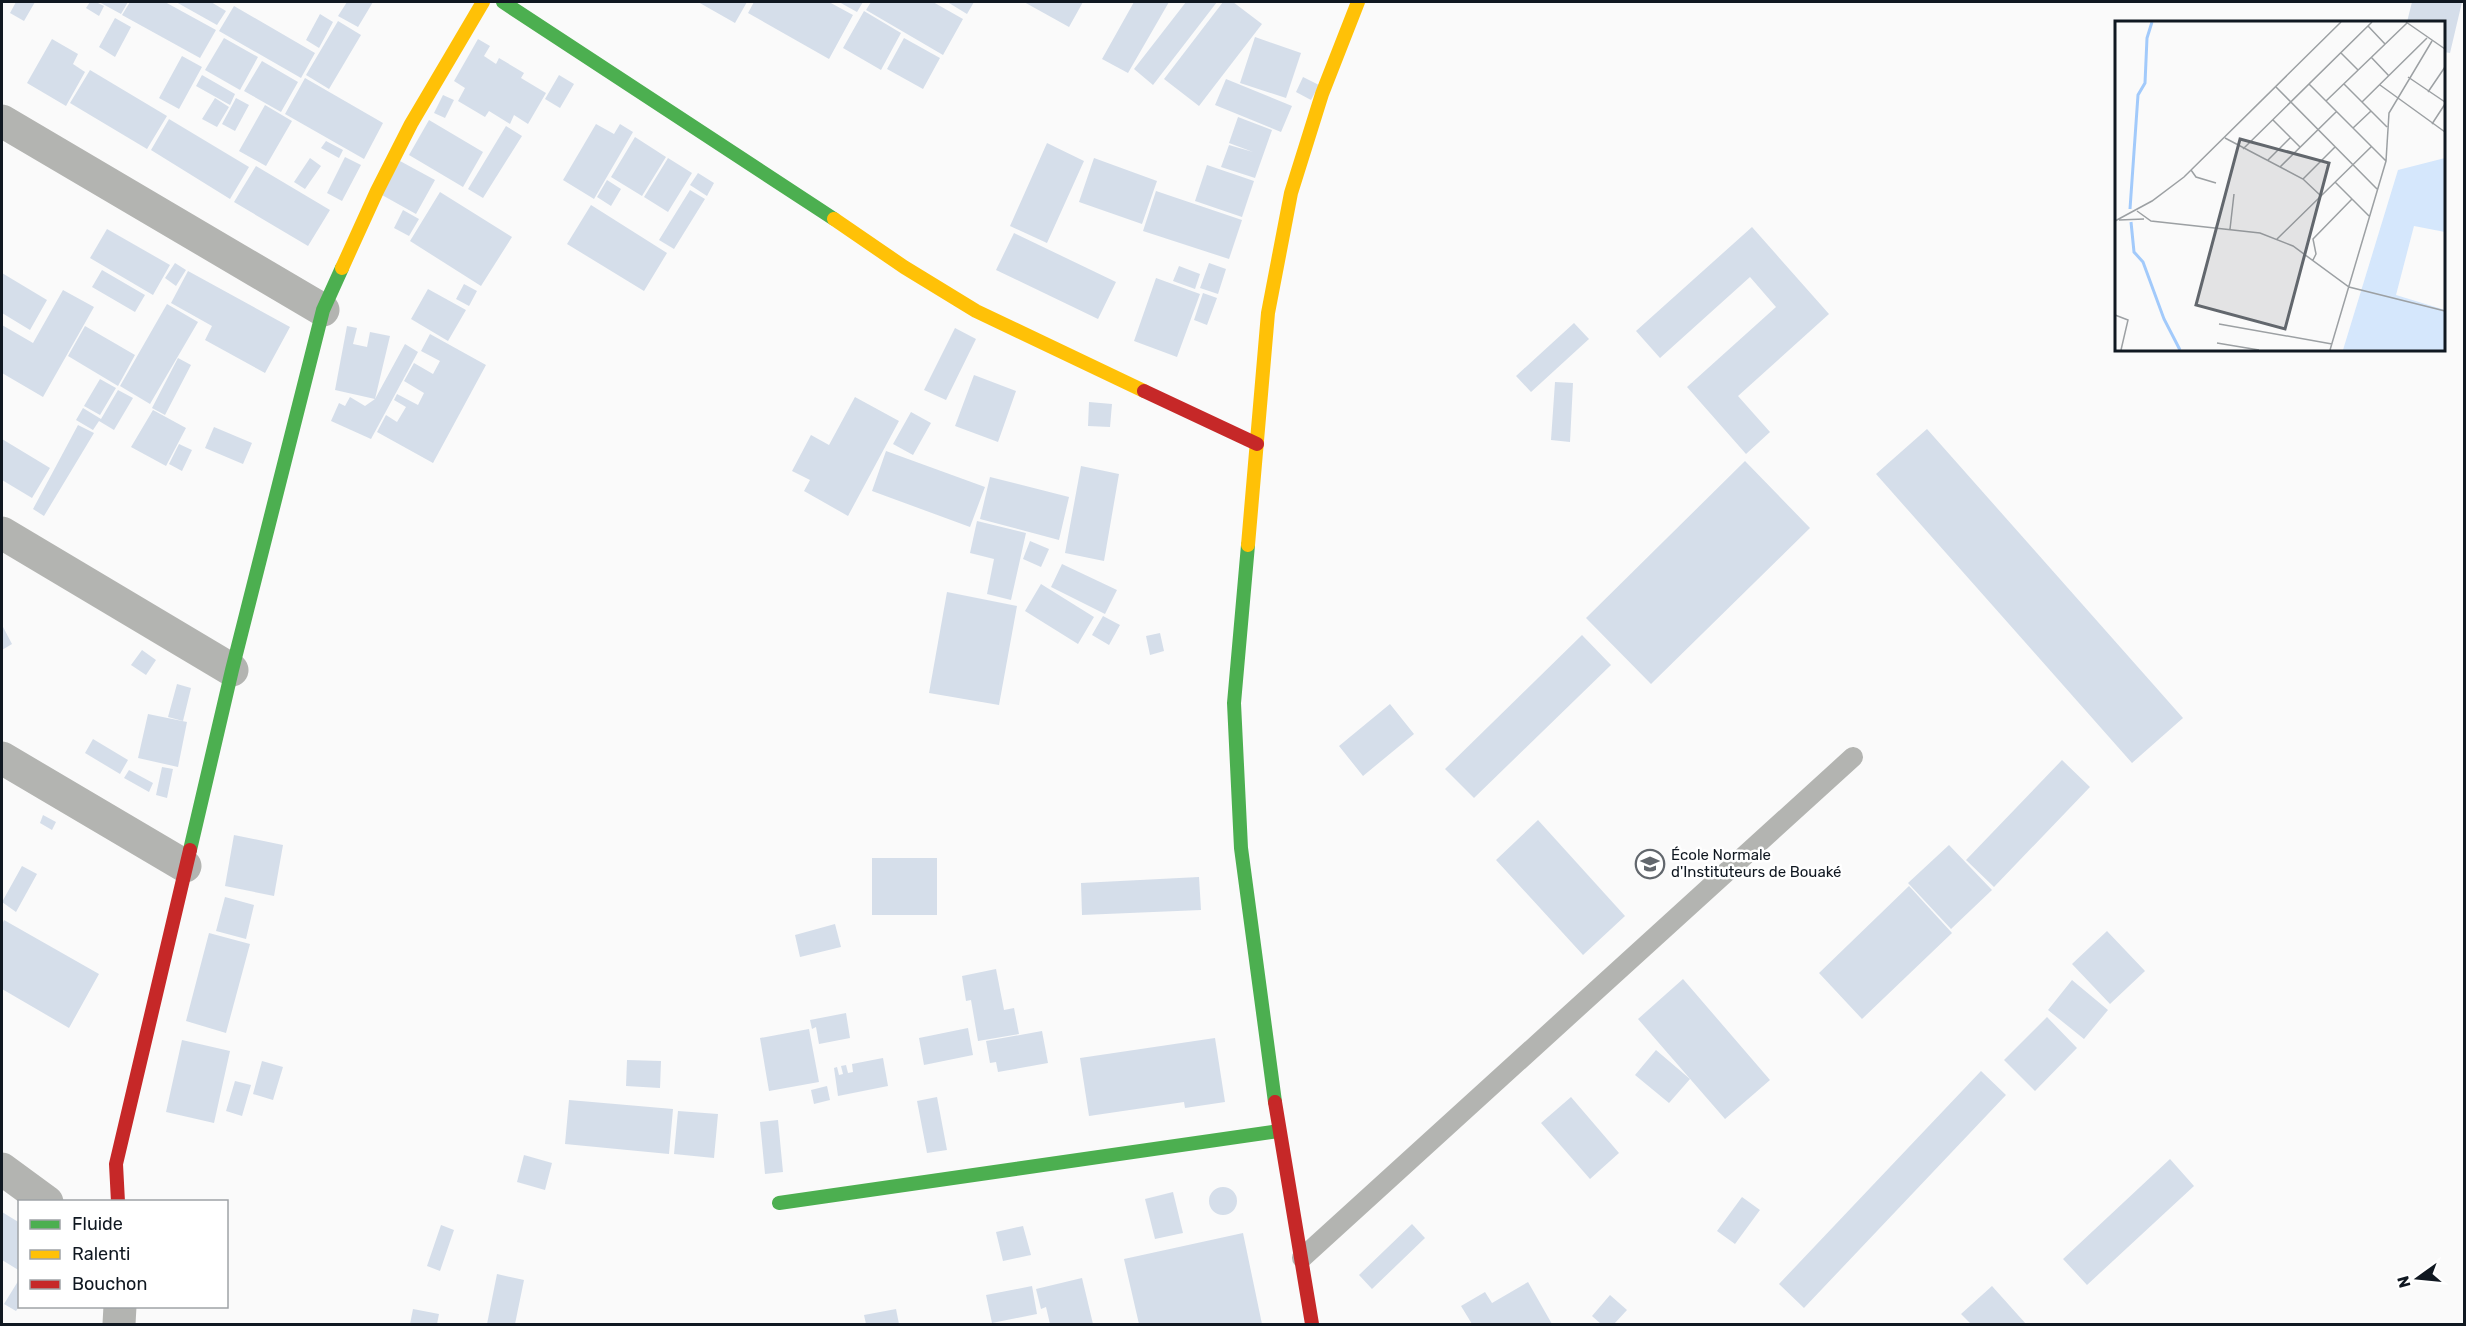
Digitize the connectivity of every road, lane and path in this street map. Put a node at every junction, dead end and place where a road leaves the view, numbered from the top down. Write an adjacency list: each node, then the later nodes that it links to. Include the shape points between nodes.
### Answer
1 (483, 2): 5 (street, via 411,124)
2 (503, 2): 6 (street, via 976,311)
3 (1358, 2): 6 (street, via 1322,94 1291,194 1268,314)
4 (2, 121): 5 (street)
5 (323, 310): 8 (street)
6 (1257, 444): 12 (street, via 1234,703 1241,848)
7 (2, 533): 8 (street)
8 (232, 670): 11 (street)
9 (1853, 757): 17 (lane)
10 (2, 758): 11 (street)
11 (185, 866): 15 (street, via 116,1164)
12 (1279, 1131): 16 (street); 17 (street)
13 (2, 1169): 14 (street)
14 (44, 1200)
15 (118, 1200)
16 (779, 1203)
17 (1302, 1258): 20 (street)
18 (120, 1308): 19 (street)
19 (119, 1324)
20 (1312, 1324)

